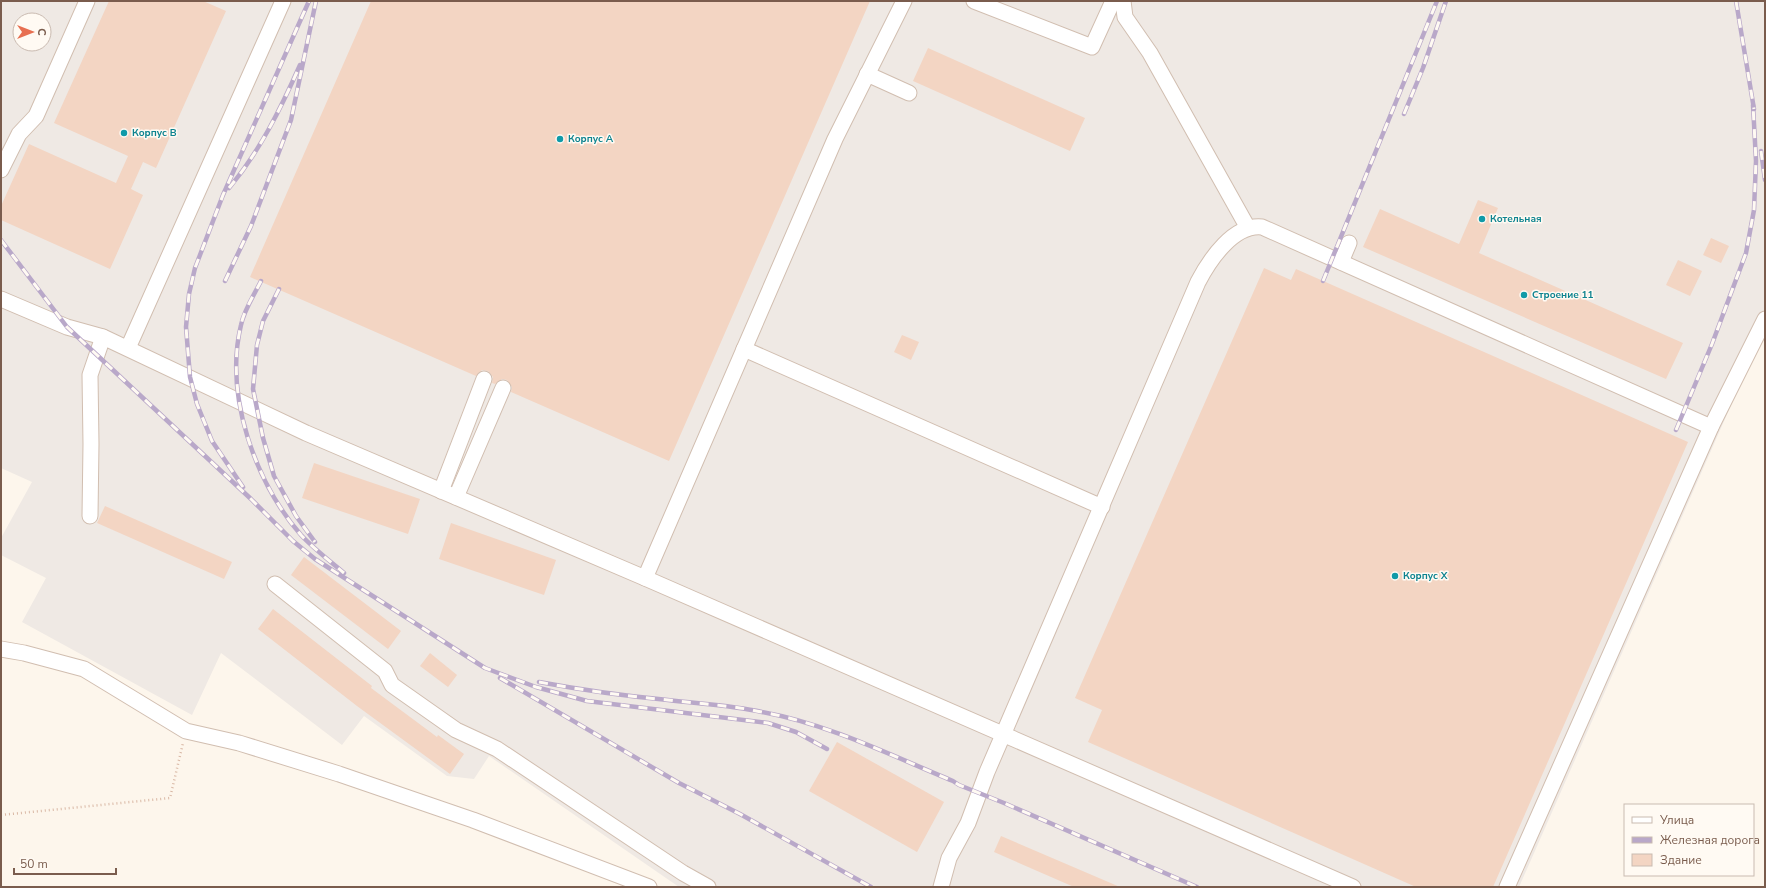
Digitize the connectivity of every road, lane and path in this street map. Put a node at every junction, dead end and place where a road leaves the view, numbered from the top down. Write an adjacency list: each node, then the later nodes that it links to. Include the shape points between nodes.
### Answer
1 (87, 1): 9 (lane, via 36,116 19,134)
2 (282, 1): 16 (lane)
3 (904, 1): 7 (lane)
4 (974, 1): 5 (lane, via 1092,47)
5 (1113, 1)
6 (1123, 1): 10 (lane, via 1125,17 1150,53)
7 (867, 74): 8 (lane); 17 (lane, via 835,139)
8 (909, 93)
9 (1, 170)
10 (1248, 228): 12 (lane, via 1262,227); 23 (lane, via 1219,249 1207,265)
11 (1349, 243): 12 (lane)
12 (1341, 262): 20 (lane)
13 (1, 299): 15 (lane, via 67,327)
14 (1765, 319): 20 (lane)
15 (103, 337): 16 (lane); 24 (lane, via 90,375)
16 (128, 348): 21 (lane, via 306,432)
17 (744, 349): 23 (lane); 25 (lane)
18 (484, 380): 21 (lane)
19 (503, 388): 22 (lane)
20 (1711, 427): 35 (lane)
21 (441, 490): 22 (lane)
22 (456, 497): 25 (lane)
23 (1102, 507): 29 (lane)
24 (90, 516)
25 (645, 578): 29 (lane)
26 (275, 584): 32 (lane, via 385,671 392,685 456,730 497,749)
27 (1, 649): 28 (lane, via 84,669)
28 (186, 731): 30 (path, via 170,798); 31 (lane, via 239,743 339,774 473,820)
29 (1004, 734): 33 (lane, via 968,823 948,858); 34 (lane)
30 (1, 815)
31 (649, 887)
32 (708, 887)
33 (940, 887)
34 (1353, 887)
35 (1507, 887)

